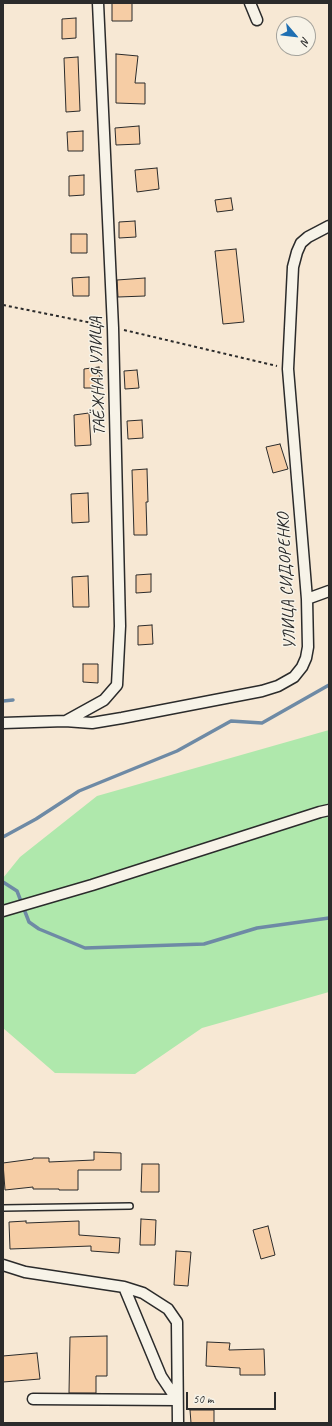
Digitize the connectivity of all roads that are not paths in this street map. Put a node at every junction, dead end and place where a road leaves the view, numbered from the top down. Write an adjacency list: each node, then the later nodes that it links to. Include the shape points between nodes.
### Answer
1 (98, 3): 7 (street, ТАЁЖНАЯ УЛИЦА, via 113,328 120,626 117,685 104,700)
2 (250, 3): 3 (street)
3 (257, 20)
4 (329, 226): 6 (street, УЛИЦА СИДОРЕНКО, via 301,243 293,267 288,369)
5 (329, 591): 6 (street)
6 (307, 599): 7 (street, УЛИЦА СИДОРЕНКО, via 306,658 294,676 278,686 92,723)
7 (65, 721): 8 (street, УЛИЦА СИДОРЕНКО)
8 (3, 723)
9 (329, 810): 10 (street)
10 (8, 909)
11 (130, 1206): 12 (lane)
12 (3, 1208)
13 (3, 1265): 14 (street, via 25,1272)
14 (124, 1287): 16 (street, via 161,1376); 16 (street, via 143,1292 168,1308 177,1322)
15 (33, 1399): 16 (street)
16 (177, 1400): 17 (street)
17 (178, 1423)

